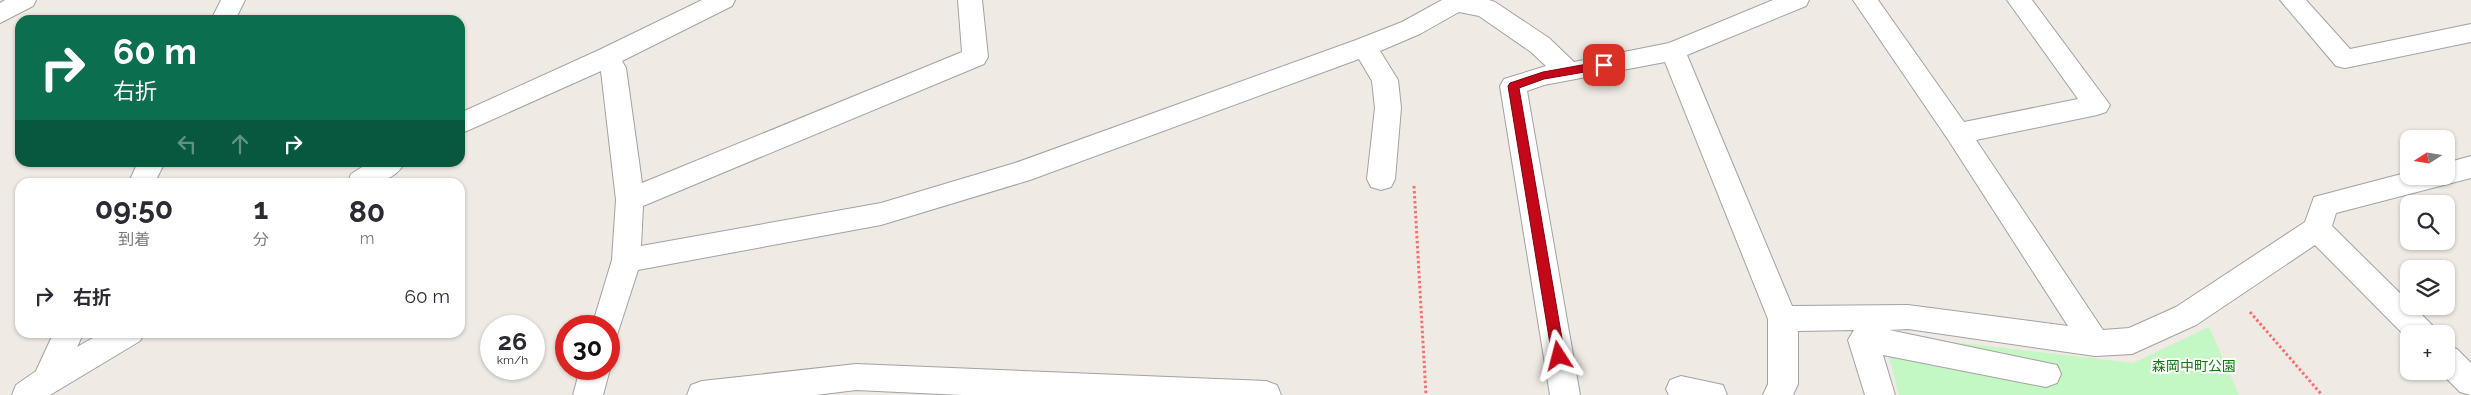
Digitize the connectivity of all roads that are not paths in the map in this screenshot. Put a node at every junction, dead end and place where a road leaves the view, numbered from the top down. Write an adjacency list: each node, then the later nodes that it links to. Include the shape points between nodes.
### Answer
1 (24, 0): 9 (street)
2 (233, 0): 10 (street)
3 (723, 0): 14 (street)
4 (970, 0): 24 (street, via 975,57)
5 (1797, 0): 13 (street)
6 (1865, 0): 17 (street)
7 (2019, 0): 17 (street, via 2097,105)
8 (2292, 0): 11 (street, via 2346,59)
9 (0, 14)
10 (226, 15)
11 (2471, 33)
12 (1365, 47): 15 (street, via 1456,3 1486,8 1540,45); 22 (street, via 1385,80 1388,108); 26 (street, via 1020,172 881,214)
13 (1673, 51): 15 (street); 28 (street)
14 (608, 56): 16 (street); 24 (street, via 613,68)
15 (1570, 72): 43 (street, via 1543,76 1513,86)
16 (465, 122)
17 (1958, 134): 32 (street)
18 (384, 167): 21 (street)
19 (2471, 167): 20 (street)
20 (2455, 171)
21 (368, 178)
22 (1381, 180)
23 (2402, 185): 25 (street, via 2324,206)
24 (630, 200): 26 (street)
25 (2317, 229): 29 (street); 32 (street, via 2186,316 2132,341)
26 (626, 260): 27 (street)
27 (610, 315)
28 (1783, 319): 32 (street, via 1908,317); 45 (street, via 1783,384)
29 (2413, 325)
30 (66, 338): 38 (street)
31 (120, 338): 38 (street)
32 (2094, 343)
33 (2455, 367): 36 (street)
34 (2046, 374): 46 (street, via 1863,340)
35 (592, 380): 40 (street)
36 (2471, 383)
37 (854, 386): 41 (street); 42 (street)
38 (37, 388)
39 (1681, 389): 44 (street)
40 (588, 395)
41 (702, 395)
42 (1266, 395)
43 (1565, 395)
44 (1712, 395)
45 (1778, 395)
46 (1880, 395)

